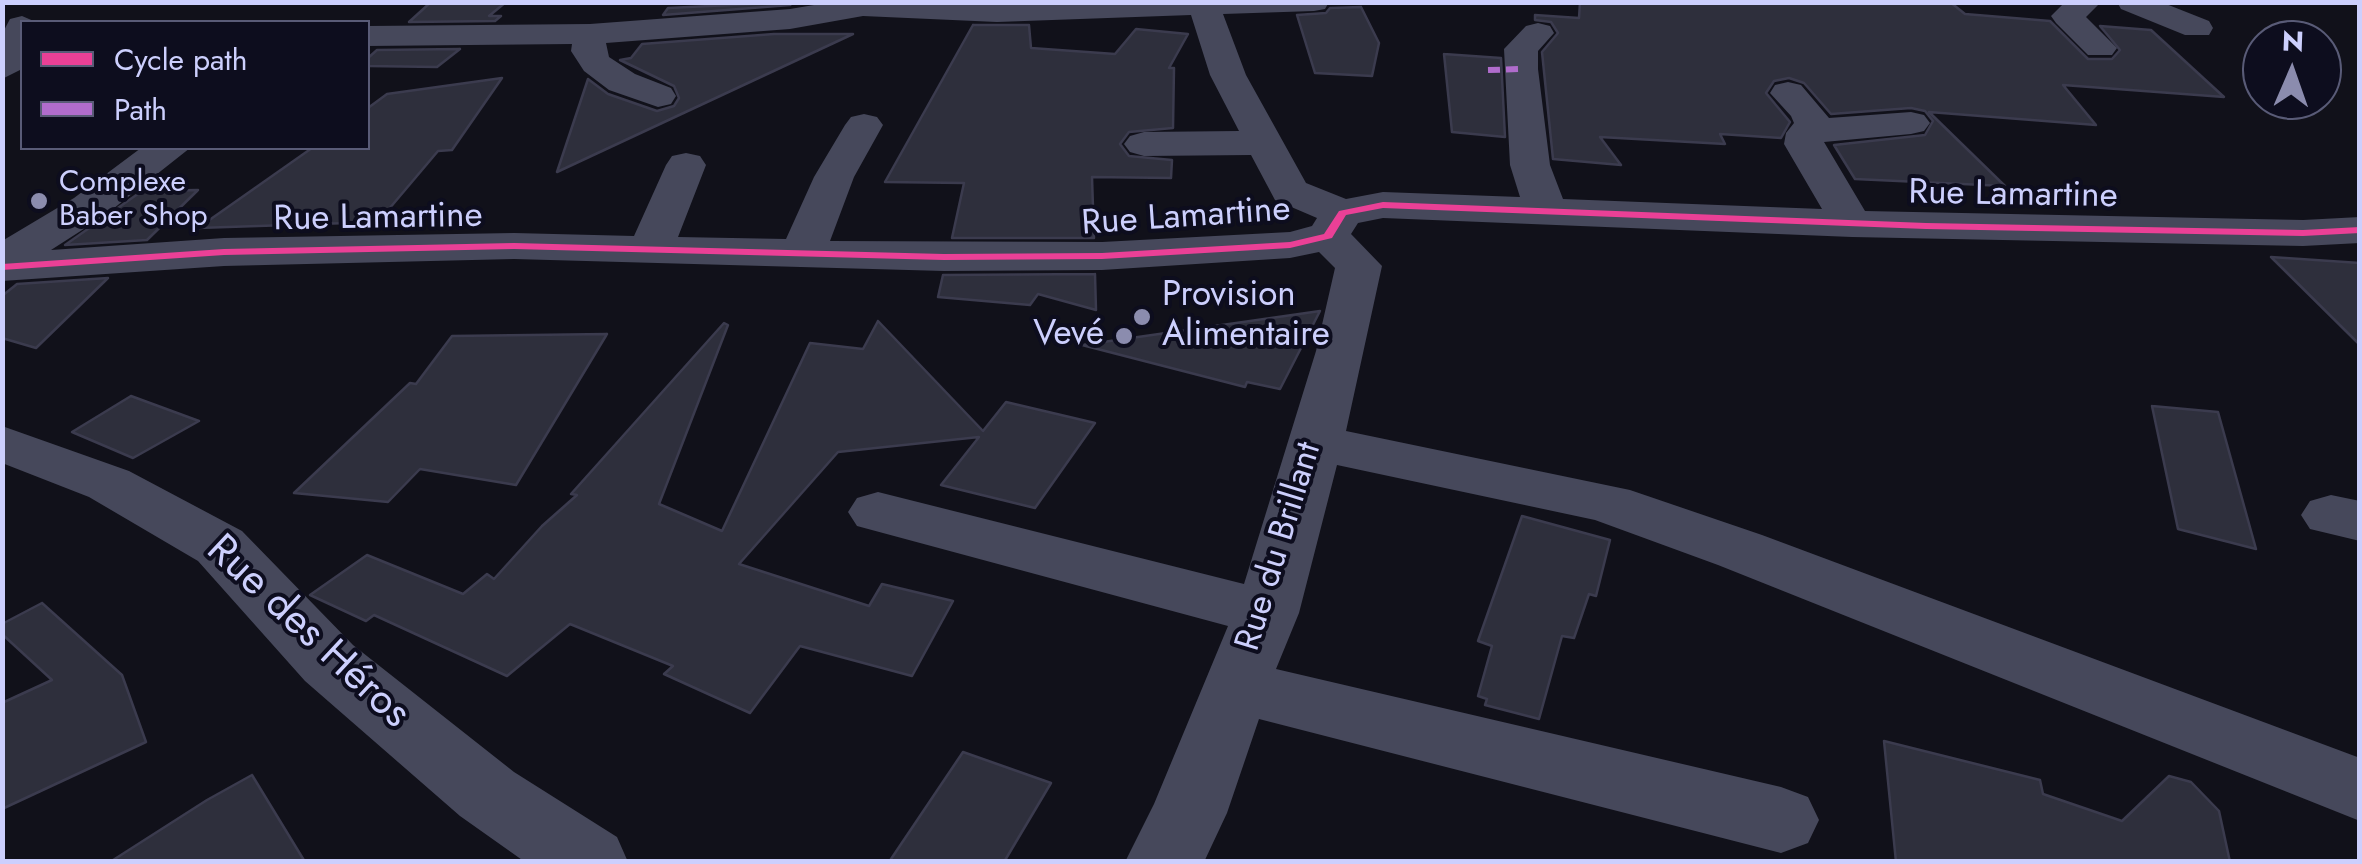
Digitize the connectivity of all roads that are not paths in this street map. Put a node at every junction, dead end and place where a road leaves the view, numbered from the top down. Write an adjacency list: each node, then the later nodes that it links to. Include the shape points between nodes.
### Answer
1 (1314, 2): 4 (street)
2 (2086, 2): 11 (street, via 2067,16)
3 (2132, 2): 7 (street)
4 (1204, 6): 5 (street); 17 (street)
5 (846, 11): 9 (street); 10 (street, via 850,22 832,28)
6 (370, 26): 9 (street)
7 (2197, 28)
8 (1538, 32): 21 (street, via 1520,49 1530,165)
9 (590, 34): 13 (street, via 588,51 596,64)
10 (829, 41)
11 (2082, 41)
12 (1788, 93): 16 (street, via 1814,124)
13 (658, 96)
14 (1911, 124): 16 (street)
15 (864, 125): 27 (street)
16 (1805, 133): 23 (street, via 1804,144)
17 (1262, 143): 18 (street); 22 (street, via 1290,191)
18 (1144, 144)
19 (166, 150): 26 (street, via 89,207)
20 (686, 164): 25 (street)
21 (1545, 210): 22 (street, Rue Lamartine, via 1383,205); 23 (street, Rue Lamartine)
22 (1335, 224): 27 (street, Rue Lamartine, via 1248,249 1102,256); 29 (street, Rue du Brillant, via 1359,266)
23 (1852, 224): 24 (street, Rue Lamartine)
24 (2360, 230)
25 (651, 249): 26 (street, Rue Lamartine); 27 (street, Rue Lamartine)
26 (10, 252)
27 (802, 254)
28 (2, 443): 35 (street, Rue des Héros, via 109,484 220,546 329,662 488,794)
29 (1313, 445): 31 (street, Rue du Brillant); 33 (street, via 1608,504)
30 (878, 512): 31 (street)
31 (1266, 613): 32 (street, Rue du Brillant)
32 (1235, 686): 34 (street); 36 (street, Rue du Brillant, via 1190,813)
33 (2360, 790)
34 (1781, 820)
35 (589, 862)
36 (1164, 862)

